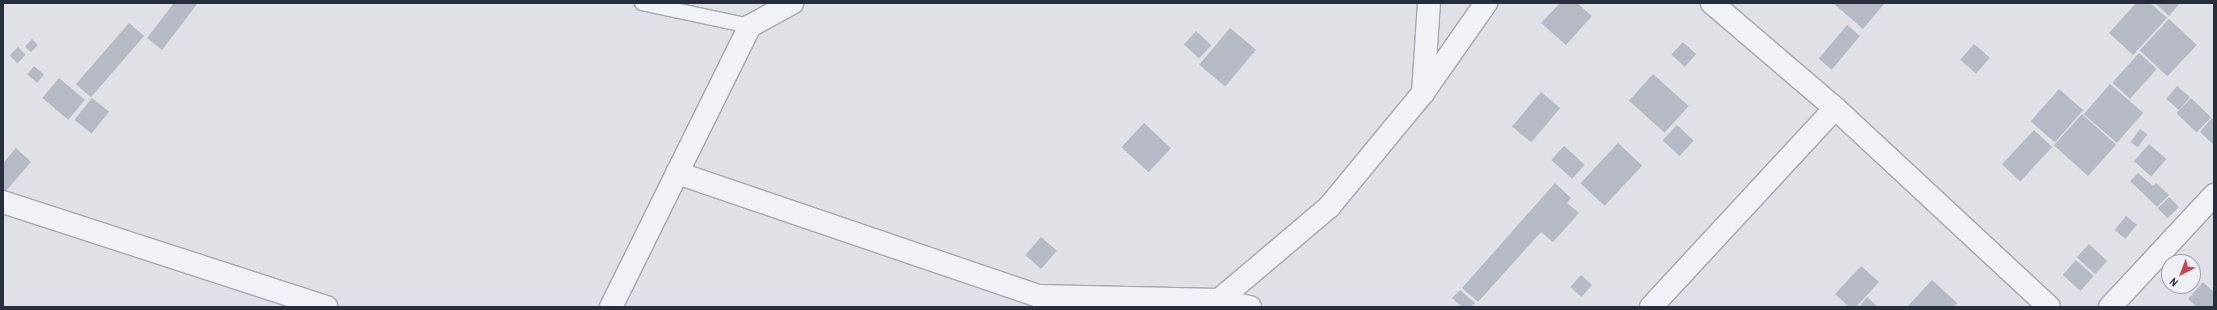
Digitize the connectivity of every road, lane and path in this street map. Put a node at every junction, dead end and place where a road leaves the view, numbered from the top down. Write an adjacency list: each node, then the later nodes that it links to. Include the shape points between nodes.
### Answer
1 (642, 3): 6 (lane)
2 (792, 3): 6 (street)
3 (1429, 3): 7 (street)
4 (1486, 3): 7 (street)
5 (1712, 3): 8 (street)
6 (750, 26): 9 (street)
7 (1423, 93): 12 (street, via 1329,208)
8 (1835, 108): 16 (street); 17 (street)
9 (677, 173): 12 (street, via 1039,296); 14 (street)
10 (2214, 195): 18 (street)
11 (3, 202): 13 (street)
12 (1217, 303): 15 (street)
13 (326, 307)
14 (611, 307)
15 (1250, 307)
16 (1651, 307)
17 (2049, 307)
18 (2110, 307)

